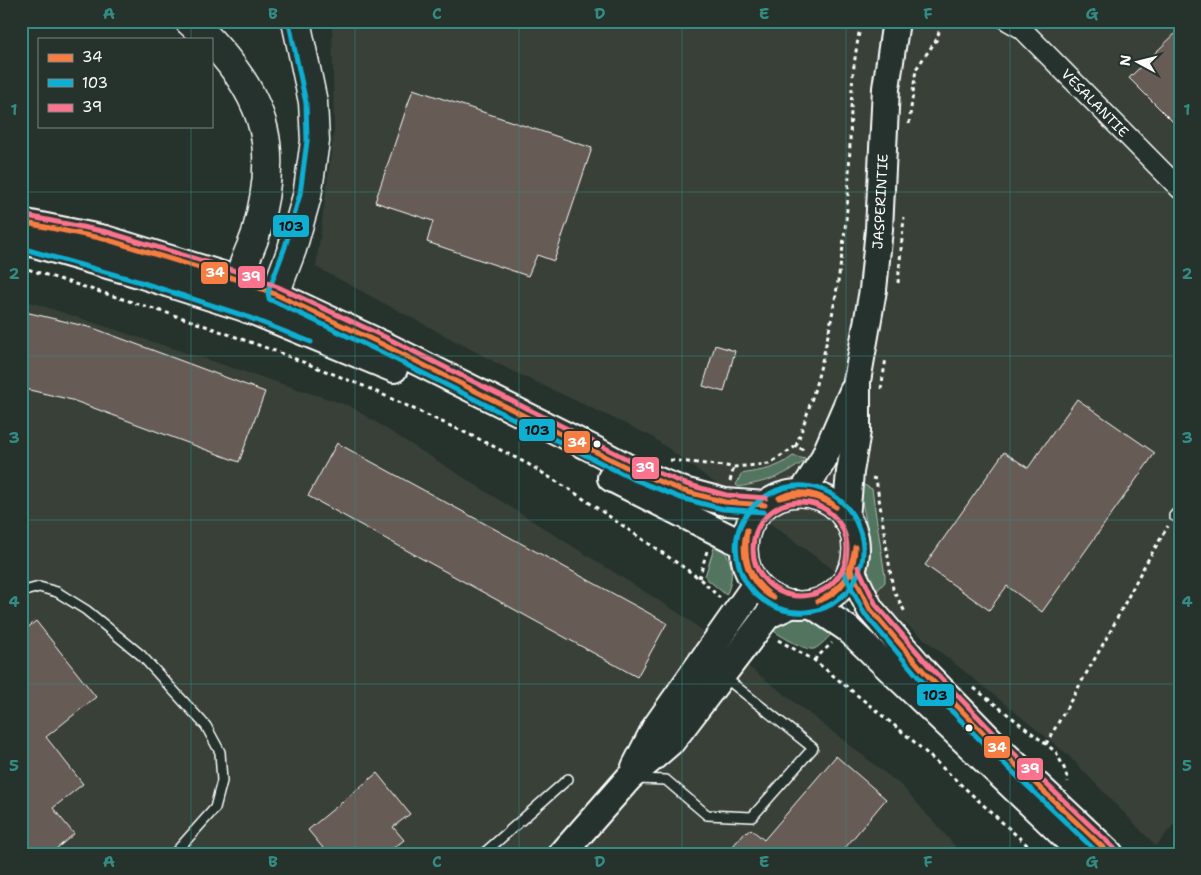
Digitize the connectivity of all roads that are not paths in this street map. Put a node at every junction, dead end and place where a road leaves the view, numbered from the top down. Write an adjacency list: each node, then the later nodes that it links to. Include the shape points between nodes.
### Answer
1 (189, 21): 5 (highway)
2 (296, 21): 11 (highway, via 313,102 315,140 307,196)
3 (896, 21): 13 (main road, JASPERINTIE, via 886,88 873,290)
4 (1008, 21): 7 (street, VESALANTIE, via 1022,29)
5 (208, 38)
6 (212, 42): 10 (highway, via 241,76 253,98 263,125 268,154 263,210)
7 (1180, 189)
8 (21, 222): 10 (main road, via 105,240)
9 (21, 240): 12 (main road)
10 (239, 280): 11 (main road); 12 (highway)
11 (275, 294): 12 (highway); 15 (main road, via 636,472 684,491 725,502)
12 (248, 309): 17 (main road, via 385,364)
13 (857, 381): 14 (main road, JASPERINTIE, via 823,460); 16 (main road, JASPERINTIE, via 857,431)
14 (802, 493): 15 (main road, via 776,498); 16 (main road, via 819,496)
15 (765, 505): 17 (main road, via 754,516)
16 (846, 518): 18 (main road, via 856,549)
17 (744, 545): 19 (main road, via 744,559)
18 (851, 570): 21 (main road, via 842,586 828,597); 26 (main road, via 870,610 926,674 1000,750)
19 (756, 584): 21 (main road, via 779,601); 22 (main road)
20 (21, 592): 27 (lane, via 39,587 57,592 86,610 141,655 206,726 220,752 222,782 215,808)
21 (802, 604): 22 (main road); 26 (main road, via 848,629)
22 (748, 619): 23 (main road); 24 (main road, via 655,728)
23 (721, 675): 24 (main road, via 672,741); 24 (lane, via 813,748 752,817 707,815 666,780)
24 (629, 778): 29 (main road)
25 (568, 779): 28 (lane)
26 (1056, 816): 30 (main road); 31 (main road)
27 (174, 854)
28 (483, 854)
29 (562, 854)
30 (1083, 854)
31 (1110, 854)

